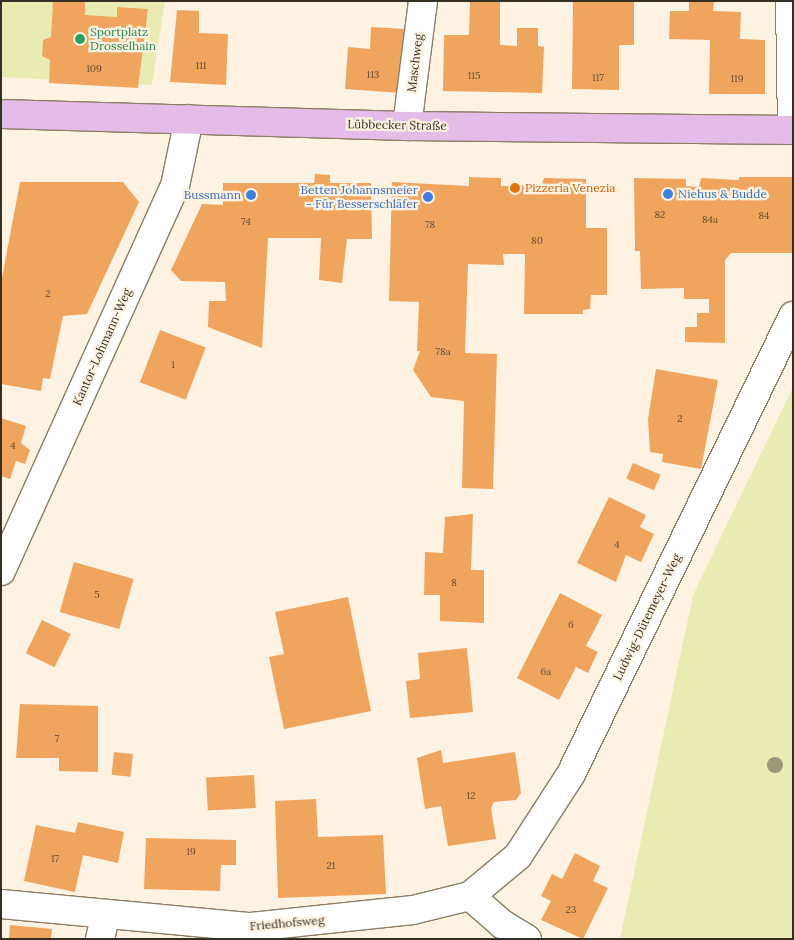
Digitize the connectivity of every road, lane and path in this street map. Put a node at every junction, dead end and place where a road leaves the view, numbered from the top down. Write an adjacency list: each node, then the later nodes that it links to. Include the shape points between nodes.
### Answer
1 (423, 1): 5 (street, Maschweg)
2 (790, 1): 6 (street)
3 (1, 114): 4 (main road, Lübbecker Straße)
4 (189, 119): 5 (main road, Lübbecker Straße); 8 (street, Kantor-Lohmann-Weg, via 175,186)
5 (407, 126): 6 (main road, Lübbecker Straße)
6 (792, 130)
7 (793, 316): 9 (street, Ludwig-Dütemeyer-Weg, via 571,774 518,856)
8 (1, 571)
9 (470, 896): 11 (street, Friedhofsweg, via 413,910 251,927); 12 (street, via 502,924)
10 (1, 904): 11 (street, Friedhofsweg)
11 (103, 926)
12 (527, 939)

